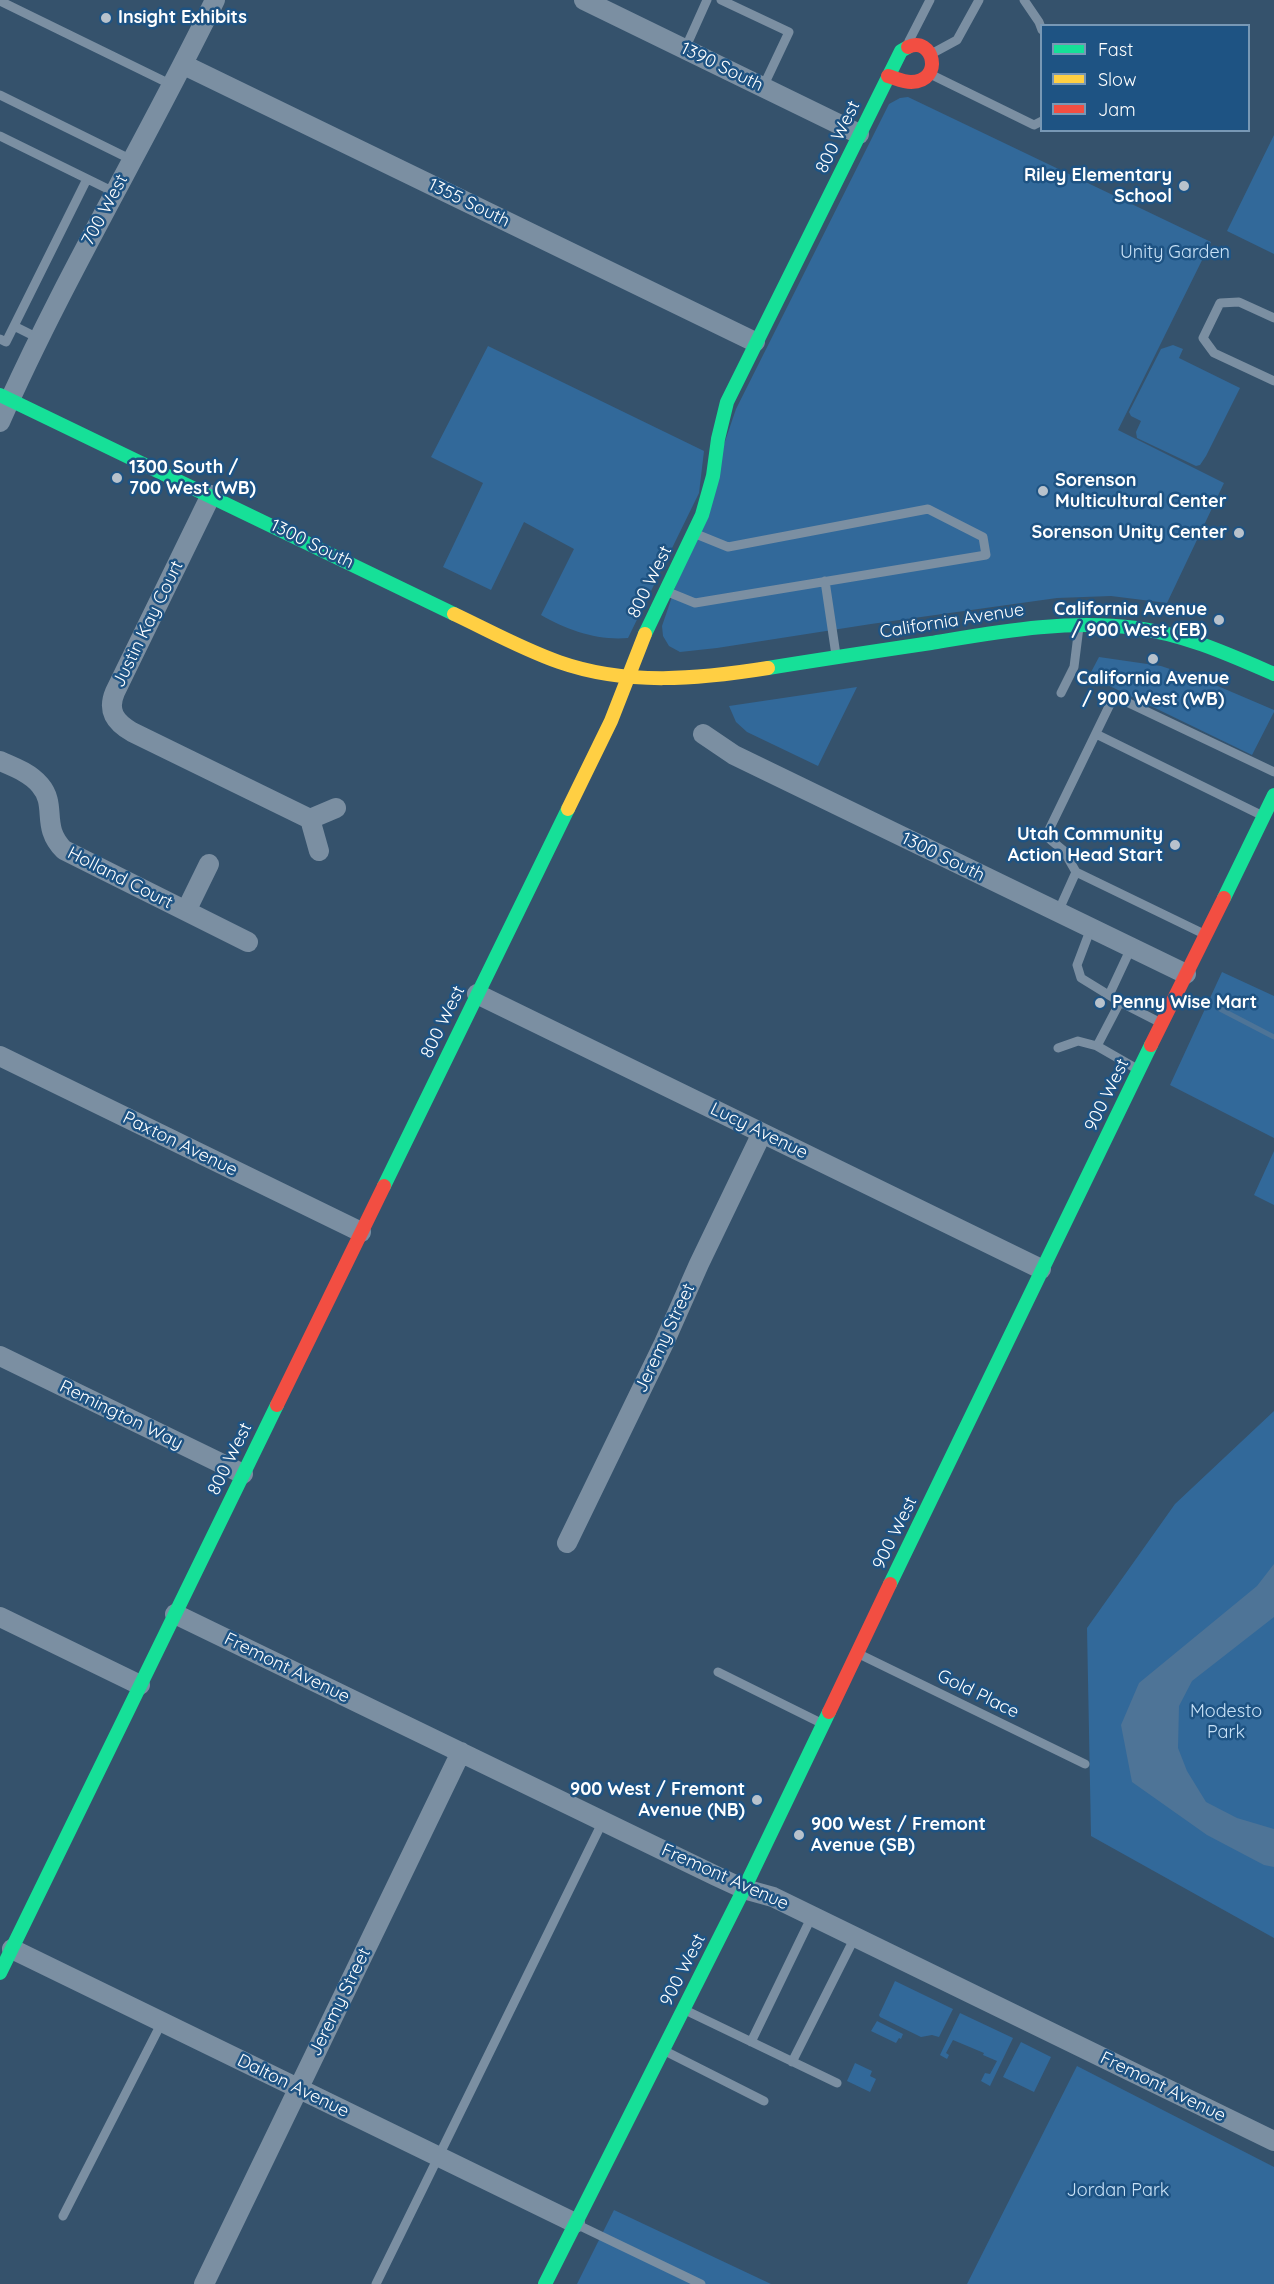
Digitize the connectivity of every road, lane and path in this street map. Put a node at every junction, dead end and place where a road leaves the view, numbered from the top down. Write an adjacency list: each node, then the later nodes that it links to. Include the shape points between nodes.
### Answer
1 (215, 0): 13 (street, 700 West)
2 (584, 0): 11 (street, 1390 South)
3 (707, 0): 11 (lane)
4 (720, 0): 17 (lane, via 789,32)
5 (930, 0): 10 (lane)
6 (979, 0): 12 (lane, via 957,40)
7 (1024, 0): 9 (lane)
8 (0, 1): 16 (lane)
9 (1040, 26)
10 (908, 45): 12 (main road, via 922,46); 15 (main road, 800 West)
11 (685, 49): 17 (street, 1390 South)
12 (931, 54): 14 (main road)
13 (184, 65): 16 (street, 700 West); 29 (street, 1355 South)
14 (930, 73): 15 (main road, via 910,84); 19 (lane, via 1034,125)
15 (888, 76): 20 (main road, 800 West)
16 (172, 85): 22 (street, 700 West)
17 (763, 87): 20 (street, 1390 South)
18 (0, 95): 22 (lane)
19 (1040, 122)
20 (859, 134): 29 (main road, 800 West)
21 (0, 136): 23 (lane)
22 (132, 160): 24 (street, 700 West)
23 (87, 179): 24 (lane); 26 (lane)
24 (114, 192): 28 (street, 700 West)
25 (1274, 318): 30 (lane, via 1239,302 1220,303 1203,338 1214,353)
26 (14, 326): 27 (lane, via 6,342); 28 (lane)
27 (0, 339)
28 (40, 339): 31 (street, 700 West)
29 (755, 342): 34 (main road, 800 West, via 722,420 708,497)
30 (1274, 381)
31 (5, 398): 32 (street, 700 West); 33 (main road, 1300 South)
32 (0, 422)
33 (212, 495): 40 (main road, 1300 South, via 548,658 592,673); 49 (street, Justin Kay Court, via 115,692 112,713 116,721 132,732)
34 (694, 533): 35 (lane, via 728,547 928,509 982,537 986,555); 36 (main road, 800 West)
35 (825, 581): 36 (lane, via 695,603); 38 (lane)
36 (666, 591): 40 (main road, 800 West)
37 (1080, 625): 38 (main road, California Avenue, via 1020,628); 39 (main road, California Avenue, via 1111,625 1162,633); 41 (lane, via 1074,667)
38 (836, 657): 40 (main road, California Avenue, via 689,678)
39 (1274, 674)
40 (628, 678): 60 (main road, 800 West)
41 (1061, 693)
42 (1096, 734): 45 (lane, via 1114,696); 48 (lane); 52 (lane, via 1046,836 1064,851)
43 (703, 735): 54 (street, 1300 South, via 734,755)
44 (0, 761): 53 (street, Holland Court, via 41,785 48,803 52,836 64,850)
45 (1274, 772)
46 (1274, 795): 48 (main road, 900 West)
47 (336, 808): 49 (street)
48 (1264, 816): 56 (main road, 900 West)
49 (310, 819): 50 (street)
50 (319, 851)
51 (209, 864): 53 (street, Holland Court)
52 (1076, 872): 54 (lane); 56 (lane)
53 (186, 911): 57 (street, Holland Court)
54 (1058, 912): 55 (street, 1300 South)
55 (1091, 928): 58 (street, 1300 South); 61 (lane, via 1077,965 1081,978)
56 (1205, 934): 59 (main road, 900 West)
57 (248, 942)
58 (1131, 948): 59 (street, 1300 South); 61 (lane)
59 (1186, 974): 63 (main road, 900 West)
60 (477, 994): 68 (street, Lucy Avenue); 69 (main road, 800 West)
61 (1109, 995): 62 (lane)
62 (1120, 1002): 63 (lane); 64 (lane)
63 (1162, 1023): 67 (main road, 900 West)
64 (1097, 1046): 65 (lane, via 1078,1041); 67 (lane)
65 (1058, 1048)
66 (0, 1056): 69 (street, Paxton Avenue)
67 (1140, 1070): 70 (main road, 900 West)
68 (762, 1133): 70 (street, Lucy Avenue); 73 (street, Jeremy Street)
69 (361, 1232): 72 (main road, 800 West)
70 (1041, 1269): 76 (main road, 900 West)
71 (0, 1356): 72 (street, Remington Way)
72 (243, 1474): 74 (main road, 800 West)
73 (567, 1543)
74 (175, 1614): 78 (main road, 800 West); 80 (street, Fremont Avenue)
75 (0, 1617): 78 (street)
76 (857, 1652): 79 (main road, 900 West); 81 (lane, Gold Place)
77 (718, 1672): 79 (lane)
78 (140, 1685): 86 (main road, 800 West)
79 (823, 1724): 83 (main road, 900 West)
80 (460, 1752): 82 (street, Fremont Avenue); 94 (street, Jeremy Street)
81 (1085, 1764)
82 (603, 1821): 83 (street, Fremont Avenue); 97 (lane)
83 (744, 1889): 84 (street, Fremont Avenue, via 773,1897); 88 (main road, 900 West)
84 (812, 1916): 85 (street, Fremont Avenue); 90 (lane)
85 (855, 1937): 92 (lane); 96 (street, Fremont Avenue)
86 (12, 1949): 87 (main road, 800 West); 89 (street, Dalton Avenue)
87 (0, 1973)
88 (683, 2009): 90 (lane); 91 (main road, 900 West)
89 (162, 2022): 94 (street, Dalton Avenue); 98 (lane)
90 (751, 2042): 92 (lane)
91 (662, 2050): 95 (lane); 99 (main road, 900 West)
92 (792, 2062): 93 (lane)
93 (837, 2083)
94 (299, 2088): 97 (street, Dalton Avenue); 100 (street, Jeremy Street)
95 (764, 2101)
96 (1274, 2141)
97 (438, 2156): 99 (street, Dalton Avenue); 101 (lane)
98 (63, 2216)
99 (575, 2223): 102 (main road, 900 West); 103 (lane)
100 (204, 2284)
101 (376, 2284)
102 (545, 2284)
103 (701, 2284)

